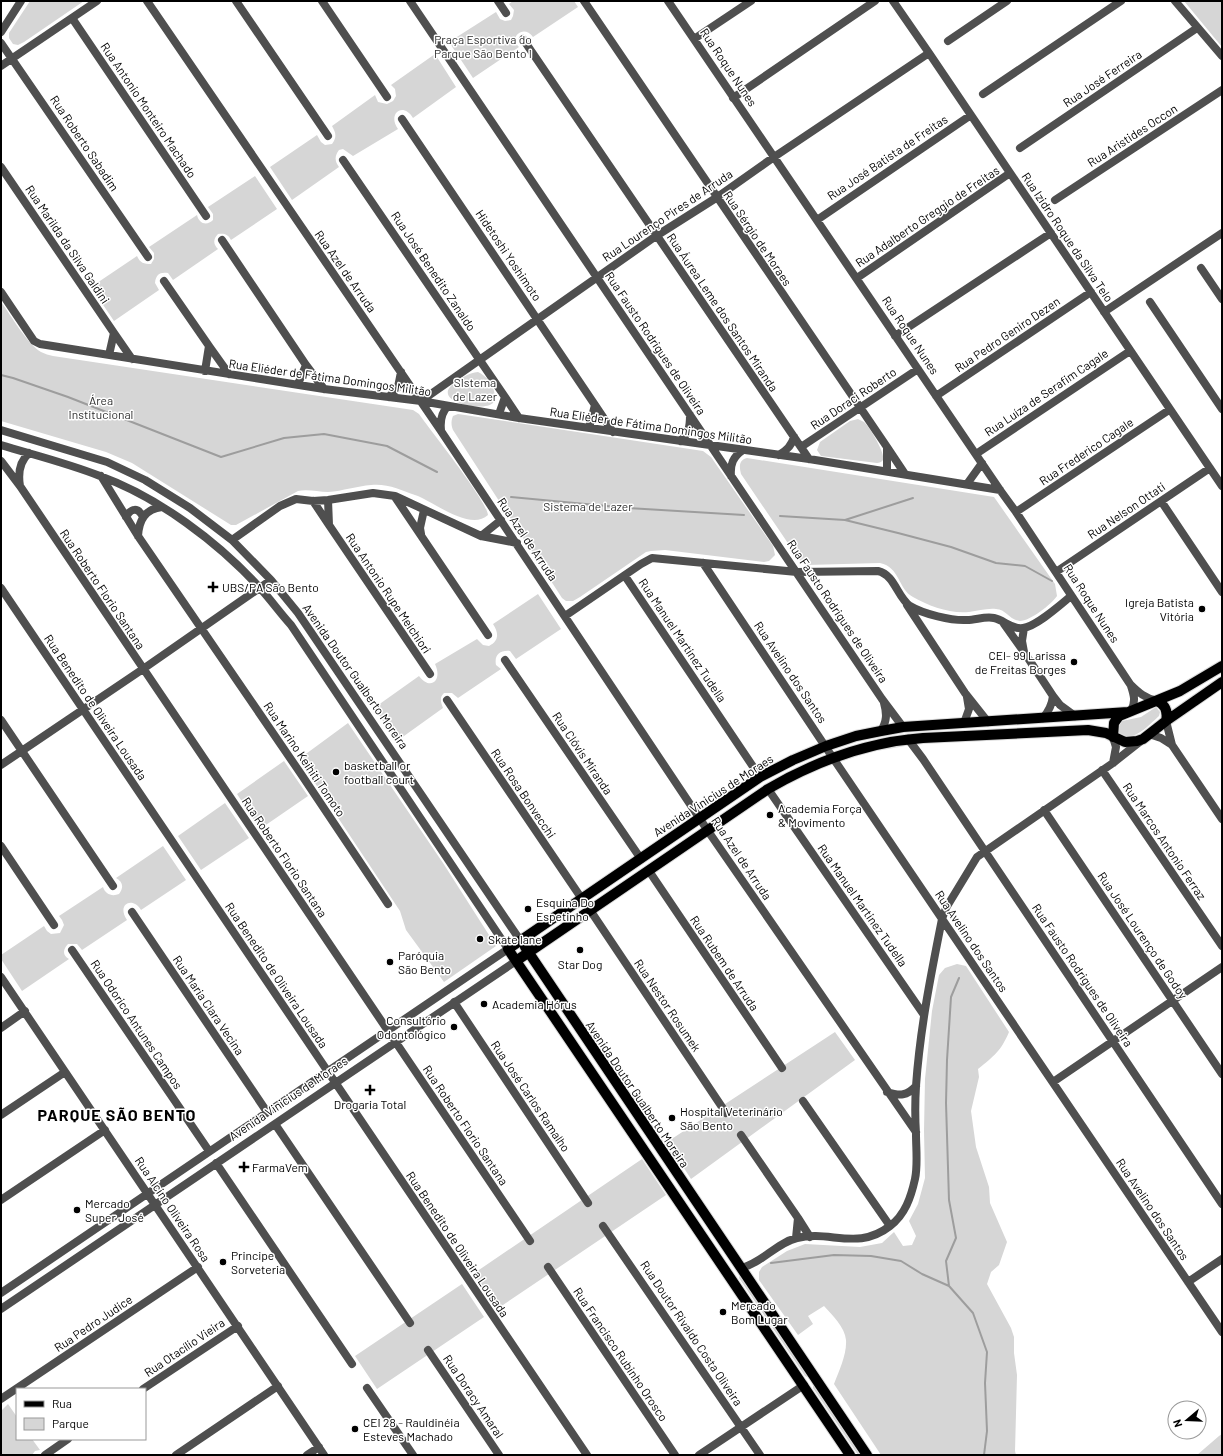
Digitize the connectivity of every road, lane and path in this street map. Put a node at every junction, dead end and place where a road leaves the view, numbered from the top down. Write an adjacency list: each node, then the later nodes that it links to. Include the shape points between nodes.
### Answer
1 (21, 1): 19 (street)
2 (97, 1): 17 (street)
3 (147, 1): 69 (street, Rua Azel de Arruda)
4 (236, 1): 34 (street)
5 (322, 1): 30 (street)
6 (410, 1): 50 (street, Rua Fausto Rodrigues de Oliveira)
7 (498, 1): 16 (street)
8 (584, 1): 40 (street, Rua Sérgio de Moraes)
9 (668, 1): 21 (street, Rua Roque Nunes)
10 (751, 1): 21 (street)
11 (876, 1): 31 (street)
12 (893, 1): 24 (street, Rua Izidro Roque da Silva Telo)
13 (1007, 1): 22 (street)
14 (1121, 1): 29 (street)
15 (1174, 1): 18 (street)
16 (506, 13)
17 (72, 18): 26 (street); 42 (street, Rua Antonio Monteiro Machado)
18 (1197, 28): 25 (street); 35 (street, Rua José Ferreira)
19 (1, 32)
20 (523, 39): 46 (street, Rua Áurea Leme dos Santos Miranda)
21 (694, 40): 31 (street, Rua Roque Nunes)
22 (948, 41)
23 (1, 43): 26 (street, Rua Roberto Sabadim)
24 (929, 53): 32 (street, Rua Izidro Roque da Silva Telo); 36 (street, Rua Lourenço Pires de Arruda)
25 (1222, 56)
26 (12, 58): 27 (street); 48 (street, Rua Roberto Sabadim)
27 (1, 66)
28 (1222, 90): 41 (street, Rua Aristides Occon)
29 (983, 94)
30 (387, 97)
31 (734, 98): 36 (street, Rua Roque Nunes)
32 (971, 115): 39 (street, Rua Izidro Roque da Silva Telo); 43 (street, Rua José Batista de Freitas)
33 (402, 119): 58 (street, Hidetoshi Yoshimoto)
34 (328, 136)
35 (1020, 148)
36 (774, 157): 40 (street, Rua Lourenço Pires de Arruda); 43 (street, Rua Roque Nunes)
37 (343, 160): 65 (street, Rua José Benedito Zanaldo)
38 (1, 168): 59 (street, Rua Marilda da Silva Galdini)
39 (1010, 173): 44 (street, Rua Izidro Roque da Silva Telo); 51 (street, Rua Adalberto Greggio de Freitas)
40 (716, 198): 46 (street, Rua Lourenço Pires de Arruda); 79 (street, Rua Sérgio de Moraes)
41 (1055, 200)
42 (206, 216)
43 (817, 220): 51 (street, Rua Roque Nunes)
44 (1051, 233): 54 (street, Rua Izidro Roque da Silva Telo); 60 (street)
45 (1222, 233): 57 (street)
46 (656, 236): 50 (street, Rua Lourenço Pires de Arruda); 89 (street, Rua Áurea Leme dos Santos Miranda)
47 (222, 240): 66 (street)
48 (148, 257)
49 (1201, 268): 55 (street)
50 (597, 277): 58 (street, Rua Lourenço Pires de Arruda); 83 (street, Rua Fausto Rodrigues de Oliveira)
51 (857, 278): 60 (street, Rua Roque Nunes)
52 (164, 281): 61 (street)
53 (1, 292): 63 (street, Rua Eliéder de Fátima Domingos Militão, via 34,340 40,344)
54 (1091, 292): 57 (street, Rua Izidro Roque da Silva Telo); 73 (street, Rua Pedro Geniro Dezen)
55 (1222, 299)
56 (1150, 302): 80 (street)
57 (1104, 312): 62 (street, Rua Izidro Roque da Silva Telo)
58 (537, 319): 65 (street, Rua Lourenço Pires de Arruda); 77 (street, Hidetoshi Yoshimoto)
59 (114, 333): 63 (street); 64 (street, Rua Marilda da Silva Galdini)
60 (895, 336): 67 (street, Rua Roque Nunes)
61 (209, 346): 68 (street); 70 (street)
62 (1130, 351): 81 (street, Rua Izidro Roque da Silva Telo); 97 (street, Rua Luíza de Serafim Cagale)
63 (109, 355): 64 (street, Rua Eliéder de Fátima Domingos Militão)
64 (132, 359): 68 (street, Rua Eliéder de Fátima Domingos Militão)
65 (479, 359): 75 (street, Rua José Benedito Zanaldo); 76 (street, Rua Lourenço Pires de Arruda)
66 (306, 365): 71 (street); 72 (street)
67 (918, 369): 73 (street, Rua Roque Nunes); 79 (street, Rua Doraci Roberto)
68 (206, 371): 70 (street, Rua Eliéder de Fátima Domingos Militão)
69 (400, 372): 74 (street, via 398,387); 76 (street, Rua Azel de Arruda)
70 (229, 374): 71 (street, Rua Eliéder de Fátima Domingos Militão)
71 (298, 384): 72 (street, Rua Eliéder de Fátima Domingos Militão)
72 (324, 389): 74 (street, Rua Eliéder de Fátima Domingos Militão)
73 (936, 396): 97 (street, Rua Roque Nunes)
74 (389, 397): 76 (street, Rua Eliéder de Fátima Domingos Militão)
75 (505, 397): 82 (street); 84 (street, Rua José Benedito Zanaldo)
76 (421, 401): 78 (street, Rua Eliéder de Fátima Domingos Militão); 87 (street, Rua Azel de Arruda)
77 (595, 405): 85 (street); 88 (street, Hidetoshi Yoshimoto)
78 (448, 406): 82 (street, Rua Eliéder de Fátima Domingos Militão); 87 (street, via 441,416)
79 (859, 409): 93 (street, Rua Doraci Roberto); 94 (street, Rua Sérgio de Moraes)
80 (1222, 409)
81 (1169, 410): 102 (street, Rua Izidro Roque da Silva Telo); 118 (street, Rua Frederico Cagale)
82 (499, 414): 84 (street, Rua Eliéder de Fátima Domingos Militão)
83 (690, 414): 90 (street, via 688,431); 92 (street, Rua Fausto Rodrigues de Oliveira)
84 (519, 418): 85 (street, Rua Eliéder de Fátima Domingos Militão)
85 (589, 428): 88 (street, Rua Eliéder de Fátima Domingos Militão)
86 (1, 430): 127 (street, Avenida Doutor Gualberto Moreira, via 113,465 145,480 190,508)
87 (442, 431): 122 (street, Rua Azel de Arruda)
88 (613, 432): 90 (street, Rua Eliéder de Fátima Domingos Militão)
89 (794, 437): 93 (street, Rua Áurea Leme dos Santos Miranda); 98 (street, via 793,442)
90 (680, 441): 92 (street, Rua Eliéder de Fátima Domingos Militão)
91 (1, 444): 96 (street, Avenida Doutor Gualberto Moreira)
92 (710, 446): 95 (street, Rua Eliéder de Fátima Domingos Militão); 106 (street, Rua Fausto Rodrigues de Oliveira)
93 (801, 447): 99 (street, Rua Áurea Leme dos Santos Miranda)
94 (887, 447): 103 (street); 104 (street, Rua Sérgio de Moraes)
95 (743, 450): 98 (street, Rua Eliéder de Fátima Domingos Militão); 106 (street, via 732,462)
96 (29, 453): 105 (street, Avenida Doutor Gualberto Moreira); 108 (street, via 20,468)
97 (976, 454): 101 (street, Rua Roque Nunes)
98 (779, 455): 99 (street, Rua Eliéder de Fátima Domingos Militão)
99 (809, 460): 103 (street, Rua Eliéder de Fátima Domingos Militão)
100 (1, 461): 108 (street, Rua Roberto Florio Santana)
101 (982, 463): 107 (street); 110 (street, Rua Roque Nunes)
102 (1210, 468): 109 (street, Rua Izidro Roque da Silva Telo); 114 (street, Rua Nelson Ottati)
103 (887, 471): 104 (street, Rua Eliéder de Fátima Domingos Militão)
104 (906, 474): 107 (street, Rua Eliéder de Fátima Domingos Militão)
105 (100, 476): 116 (street, Avenida Doutor Gualberto Moreira, via 133,490); 119 (street, Rua Marino Keihiti Tomoto)
106 (732, 476): 130 (street, Rua Fausto Rodrigues de Oliveira)
107 (967, 484): 110 (street, Rua Eliéder de Fátima Domingos Militão)
108 (20, 486): 147 (street, Rua Roberto Florio Santana)
109 (1222, 486)
110 (1000, 490): 118 (street, Rua Roque Nunes)
111 (395, 496): 112 (street, via 372,493); 115 (street); 121 (street)
112 (328, 500): 113 (street); 123 (street)
113 (313, 501): 123 (street, Rua Antonio Rupe Melchiori); 127 (street, via 296,499 280,506)
114 (1161, 502): 131 (street, Rua Nelson Ottati); 136 (street)
115 (416, 506): 117 (street); 121 (street)
116 (162, 508): 120 (street, via 150,510); 135 (street, Avenida Doutor Gualberto Moreira, via 212,541)
117 (424, 510): 125 (street); 126 (street, via 420,528)
118 (1016, 512): 131 (street, Rua Roque Nunes)
119 (126, 517): 120 (street, via 128,512 136,509); 124 (street, Rua Marino Keihiti Tomoto)
120 (143, 517): 124 (street, via 138,526)
121 (410, 519): 126 (street)
122 (501, 520): 125 (street); 128 (street, Rua Azel de Arruda)
123 (329, 525): 148 (street, Rua Antonio Rupe Melchiori)
124 (138, 536): 142 (street, Rua Marino Keihiti Tomoto)
125 (481, 536): 128 (street)
126 (422, 537): 143 (street)
127 (232, 540): 133 (street, Avenida Doutor Gualberto Moreira)
128 (517, 543): 139 (street, Rua Azel de Arruda)
129 (703, 562): 130 (street); 132 (street, via 652,558); 172 (street, Rua Avelino dos Santos)
130 (797, 572): 138 (street, via 878,571 889,577); 153 (street, Rua Fausto Rodrigues de Oliveira)
131 (1056, 572): 137 (street, Rua Roque Nunes)
132 (625, 576): 139 (street); 179 (street, Rua Manuel Martinez Tudella)
133 (271, 580): 135 (street); 196 (street, Avenida Doutor Gualberto Moreira, via 324,649)
134 (1, 588): 156 (street, Rua Benedito de Oliveira Lousada)
135 (260, 588): 142 (street); 198 (street, Avenida Doutor Gualberto Moreira, via 291,626)
136 (1222, 592)
137 (1071, 596): 141 (street, via 1044,618); 149 (street, Rua Roque Nunes)
138 (904, 601): 140 (street, via 923,612 953,619 993,617); 151 (street)
139 (566, 616): 182 (street, Rua Azel de Arruda)
140 (1003, 621): 141 (street, via 1013,627); 144 (street)
141 (1024, 628): 144 (street)
142 (201, 630): 147 (street); 191 (street, Rua Marino Keihiti Tomoto)
143 (488, 635)
144 (1024, 652): 152 (street)
145 (505, 660): 187 (street, Rua Clóvis Miranda)
146 (1222, 666): 155 (main road, Avenida Vinicius de Moraes, via 1180,691)
147 (143, 669): 156 (street); 209 (street, Rua Roberto Florio Santana)
148 (430, 674)
149 (1130, 684): 155 (street, Rua Roque Nunes, via 1146,698); 157 (street, Rua Roque Nunes, via 1135,700)
150 (1221, 686): 161 (main road, Avenida Vinicius de Moraes)
151 (965, 693): 162 (street); 163 (street, via 970,710)
152 (1053, 696): 158 (street); 159 (street, via 1050,708)
153 (882, 699): 164 (street, Rua Fausto Rodrigues de Oliveira); 165 (street, Rua Fausto Rodrigues de Oliveira, via 886,713)
154 (447, 700): 190 (street, Rua Rosa Bonvecchi)
155 (1157, 700): 157 (main road, Avenida Vinicius de Moraes); 161 (main road, via 1167,710)
156 (83, 710): 173 (street); 213 (street, Rua Benedito de Oliveira Lousada)
157 (1130, 712): 158 (main road, Avenida Vinicius de Moraes); 167 (main road, Avenida Vinicius de Moraes, via 1116,720)
158 (1075, 716): 159 (main road, Avenida Vinicius de Moraes)
159 (1043, 718): 162 (main road, Avenida Vinicius de Moraes)
160 (1, 720): 173 (street)
161 (1166, 721): 168 (main road, Avenida Vinicius de Moraes); 171 (street)
162 (988, 722): 163 (main road, Avenida Vinicius de Moraes); 166 (main road)
163 (964, 723): 164 (main road, Avenida Vinicius de Moraes)
164 (903, 727): 165 (main road, Avenida Vinicius de Moraes)
165 (881, 731): 172 (main road, Avenida Vinicius de Moraes)
166 (989, 735): 167 (main road, Avenida Vinicius de Moraes, via 1088,730); 169 (main road, Avenida Vinicius de Moraes)
167 (1113, 736): 168 (main road, Avenida Vinicius de Moraes, via 1125,742); 176 (street, via 1116,747)
168 (1146, 737): 171 (street, via 1161,738); 176 (street)
169 (923, 738): 170 (main road, Avenida Vinicius de Moraes); 175 (street)
170 (908, 739): 174 (main road, Avenida Vinicius de Moraes, via 866,746); 175 (street, Rua Fausto Rodrigues de Oliveira)
171 (1172, 745): 183 (street)
172 (826, 746): 174 (street, Rua Avelino dos Santos); 179 (main road, Avenida Vinicius de Moraes)
173 (22, 751): 177 (street); 189 (street)
174 (833, 758): 180 (main road, Avenida Vinicius de Moraes); 194 (street, Rua Avelino dos Santos)
175 (923, 759): 186 (street, Rua Fausto Rodrigues de Oliveira)
176 (1113, 763): 178 (street)
177 (1, 765)
178 (1102, 770): 181 (street); 197 (street, Rua Marcos Antonio Ferraz)
179 (760, 777): 182 (main road, Avenida Vinicius de Moraes)
180 (768, 789): 184 (main road, Avenida Vinicius de Moraes); 207 (street, Rua Manuel Martinez Tudella)
181 (1044, 810): 186 (street); 204 (street, Rua José Lourenço de Godoy)
182 (700, 818): 184 (street, Rua Azel de Arruda); 187 (main road, Avenida Vinicius de Moraes)
183 (1222, 819)
184 (708, 830): 188 (main road, Avenida Vinicius de Moraes); 219 (street, Rua Azel de Arruda)
185 (1, 846): 195 (street)
186 (985, 851): 194 (street, via 971,866); 211 (street, Rua Fausto Rodrigues de Oliveira)
187 (641, 859): 190 (main road, Avenida Vinicius de Moraes)
188 (649, 871): 192 (main road, Avenida Vinicius de Moraes); 212 (street, Rua Rubem de Arruda)
189 (113, 886)
190 (582, 898): 192 (main road); 196 (main road, Avenida Vinicius de Moraes)
191 (388, 904)
192 (590, 910): 200 (main road, Avenida Vinicius de Moraes); 222 (street, Rua Nestor Rosumek)
193 (132, 912): 221 (street, Rua Maria Clara Vecina)
194 (942, 919): 207 (street); 217 (street, Rua Avelino dos Santos)
195 (54, 925)
196 (520, 940): 198 (main road, Avenida Vinicius de Moraes); 200 (main road, Avenida Doutor Gualberto Moreira)
197 (1222, 946)
198 (508, 949): 201 (main road, Avenida Doutor Gualberto Moreira); 209 (street, Avenida Vinicius de Moraes)
199 (72, 950): 228 (street, Rua Odorico Antunes Campos)
200 (528, 953): 201 (main road, Avenida Vinicius de Moraes); 244 (main road, Avenida Doutor Gualberto Moreira)
201 (516, 961): 205 (street, Avenida Vinicius de Moraes); 245 (main road, Avenida Doutor Gualberto Moreira)
202 (1222, 967): 204 (street)
203 (1, 977): 206 (street, Rua Alcino Oliveira Rosa)
204 (1173, 1001): 211 (street); 215 (street, Rua José Lourenço de Godoy)
205 (454, 1002): 210 (street, Avenida Vinicius de Moraes); 232 (street, Rua José Carlos Ramalho)
206 (25, 1011): 208 (street); 214 (street, Rua Alcino Oliveira Rosa)
207 (924, 1015): 218 (street)
208 (1, 1028)
209 (388, 1030): 210 (street, Rua Roberto Florio Santana); 213 (street, Avenida Vinicius de Moraes)
210 (396, 1042): 216 (street, Avenida Vinicius de Moraes); 240 (street, Rua Roberto Florio Santana)
211 (1113, 1042): 217 (street); 234 (street, Rua Fausto Rodrigues de Oliveira)
212 (782, 1068)
213 (328, 1071): 216 (street, Rua Benedito de Oliveira Lousada); 221 (street, Avenida Vinicius de Moraes)
214 (65, 1072): 223 (street); 225 (street, Rua Alcino Oliveira Rosa)
215 (1222, 1074)
216 (335, 1082): 224 (street, Avenida Vinicius de Moraes); 271 (street, Rua Benedito de Oliveira Lousada)
217 (1053, 1082): 246 (street, Rua Avelino dos Santos)
218 (916, 1086): 219 (street, via 903,1096); 226 (street)
219 (887, 1092): 226 (street, Rua Azel de Arruda)
220 (803, 1101): 237 (street)
221 (267, 1112): 228 (street, Avenida Vinicius de Moraes)
222 (726, 1113)
223 (1, 1115)
224 (275, 1124): 229 (street, Avenida Vinicius de Moraes); 249 (street)
225 (105, 1130): 230 (street, Rua Alcino Oliveira Rosa); 231 (street)
226 (916, 1132): 237 (street, via 917,1163 913,1188 906,1207 897,1221)
227 (741, 1135): 235 (street)
228 (210, 1152): 230 (street, Avenida Vinicius de Moraes)
229 (216, 1163): 233 (street, Avenida Vinicius de Moraes); 253 (street)
230 (148, 1193): 233 (street, Rua Alcino Oliveira Rosa); 247 (street, Avenida Vinicius de Moraes)
231 (1, 1200)
232 (588, 1203)
233 (156, 1204): 242 (street, Rua Alcino Oliveira Rosa); 248 (street, Avenida Vinicius de Moraes)
234 (1222, 1204)
235 (798, 1218): 238 (street); 239 (street)
236 (603, 1226): 262 (street, Rua Doutor Rivaldo Costa Oliveira)
237 (890, 1226): 238 (street, via 874,1236 858,1239)
238 (810, 1237): 239 (street)
239 (796, 1238): 244 (street)
240 (530, 1241)
241 (1222, 1259): 246 (street)
242 (198, 1267): 250 (street, Rua Alcino Oliveira Rosa); 257 (street, Rua Pedro Judice)
243 (548, 1267): 272 (street, Rua Francisco Rubinho Orosco)
244 (741, 1268): 245 (main road); 254 (main road, Avenida Doutor Gualberto Moreira)
245 (730, 1276): 255 (main road, Avenida Doutor Gualberto Moreira)
246 (1188, 1282): 251 (street, Rua Avelino dos Santos)
247 (1, 1292)
248 (1, 1309)
249 (410, 1323)
250 (238, 1326): 256 (street, Rua Alcino Oliveira Rosa); 258 (street, Rua Otacílio Vieira)
251 (1222, 1332)
252 (428, 1350): 270 (street, Rua Doracy Amaral)
253 (352, 1364)
254 (815, 1377): 255 (main road); 276 (main road, Avenida Doutor Gualberto Moreira)
255 (804, 1385): 262 (street); 275 (main road, Avenida Doutor Gualberto Moreira)
256 (278, 1386): 264 (street, Rua Alcino Oliveira Rosa); 266 (street)
257 (17, 1388)
258 (145, 1388)
259 (367, 1388): 269 (street)
260 (16, 1389): 261 (street, Rua Pedro Judice)
261 (1, 1399)
262 (741, 1427): 273 (street); 274 (street, Rua Doutor Rivaldo Costa Oliveira)
263 (66, 1440): 265 (street)
264 (319, 1447): 267 (street); 268 (street, Rua Alcino Oliveira Rosa)
265 (44, 1455)
266 (176, 1455)
267 (306, 1455)
268 (324, 1455)
269 (413, 1455)
270 (499, 1455)
271 (587, 1455)
272 (675, 1455)
273 (699, 1455)
274 (760, 1455)
275 (850, 1455)
276 (867, 1455)

